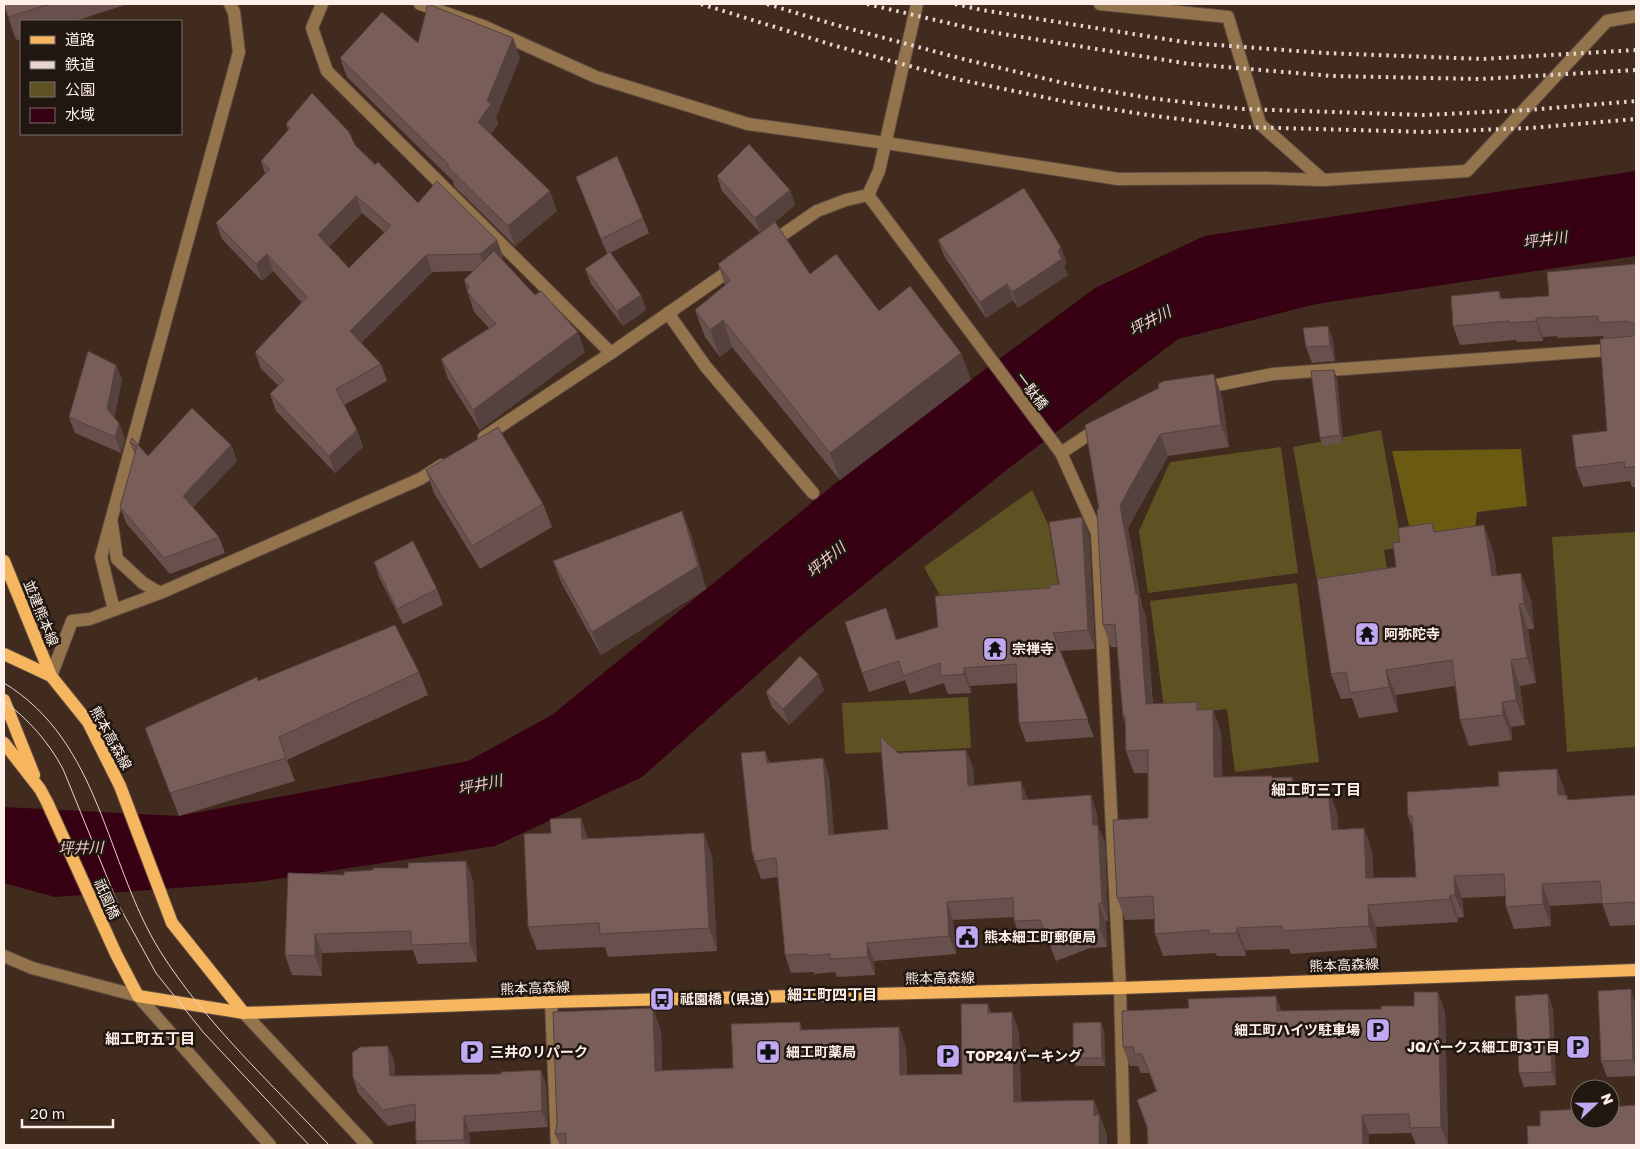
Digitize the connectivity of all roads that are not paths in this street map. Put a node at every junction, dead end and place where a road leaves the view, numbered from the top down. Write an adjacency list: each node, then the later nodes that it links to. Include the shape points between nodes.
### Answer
1 (230, 4): 21 (street, via 239,52)
2 (322, 4): 14 (street, via 312,28 327,71)
3 (420, 4): 7 (street, via 482,26 596,77 748,124)
4 (917, 4): 7 (street)
5 (1100, 4): 8 (street, via 1228,17 1260,124)
6 (1636, 16): 8 (street, via 1607,21 1467,171)
7 (886, 142): 8 (street, via 1118,179); 9 (street, via 880,171)
8 (1323, 180)
9 (868, 194): 10 (street, via 817,211); 18 (street, 一駄橋)
10 (762, 248)
11 (746, 259): 12 (street)
12 (668, 313): 14 (street); 20 (street, via 706,367)
13 (1636, 348): 15 (street, via 1273,374)
14 (611, 354): 17 (street)
15 (1188, 391)
16 (1109, 421): 18 (street)
17 (470, 446)
18 (1061, 454): 32 (street, 一駄橋, via 1096,533)
19 (453, 457): 23 (street, via 420,479)
20 (813, 493)
21 (112, 520): 23 (street, via 117,559); 24 (street, via 101,557)
22 (4, 561): 26 (main road, 並建熊本線)
23 (160, 594): 24 (street)
24 (114, 610): 26 (street, via 90,619 72,620)
25 (4, 654): 26 (main road, 熊本高森線)
26 (51, 676): 35 (main road, 熊本高森線, via 88,722 120,786 172,922)
27 (4, 700): 29 (main road)
28 (4, 743): 29 (main road)
29 (40, 789): 33 (main road, 祇園橋)
30 (4, 956): 33 (street, via 32,968)
31 (1636, 970): 32 (main road, 熊本高森線)
32 (1120, 988): 34 (main road, 熊本高森線); 39 (street, 一駄橋)
33 (138, 996): 35 (main road, 熊本高森線); 36 (street)
34 (551, 1002): 35 (main road, 熊本高森線); 38 (street)
35 (244, 1014): 37 (street)
36 (270, 1145)
37 (367, 1145)
38 (557, 1145)
39 (1124, 1145)

